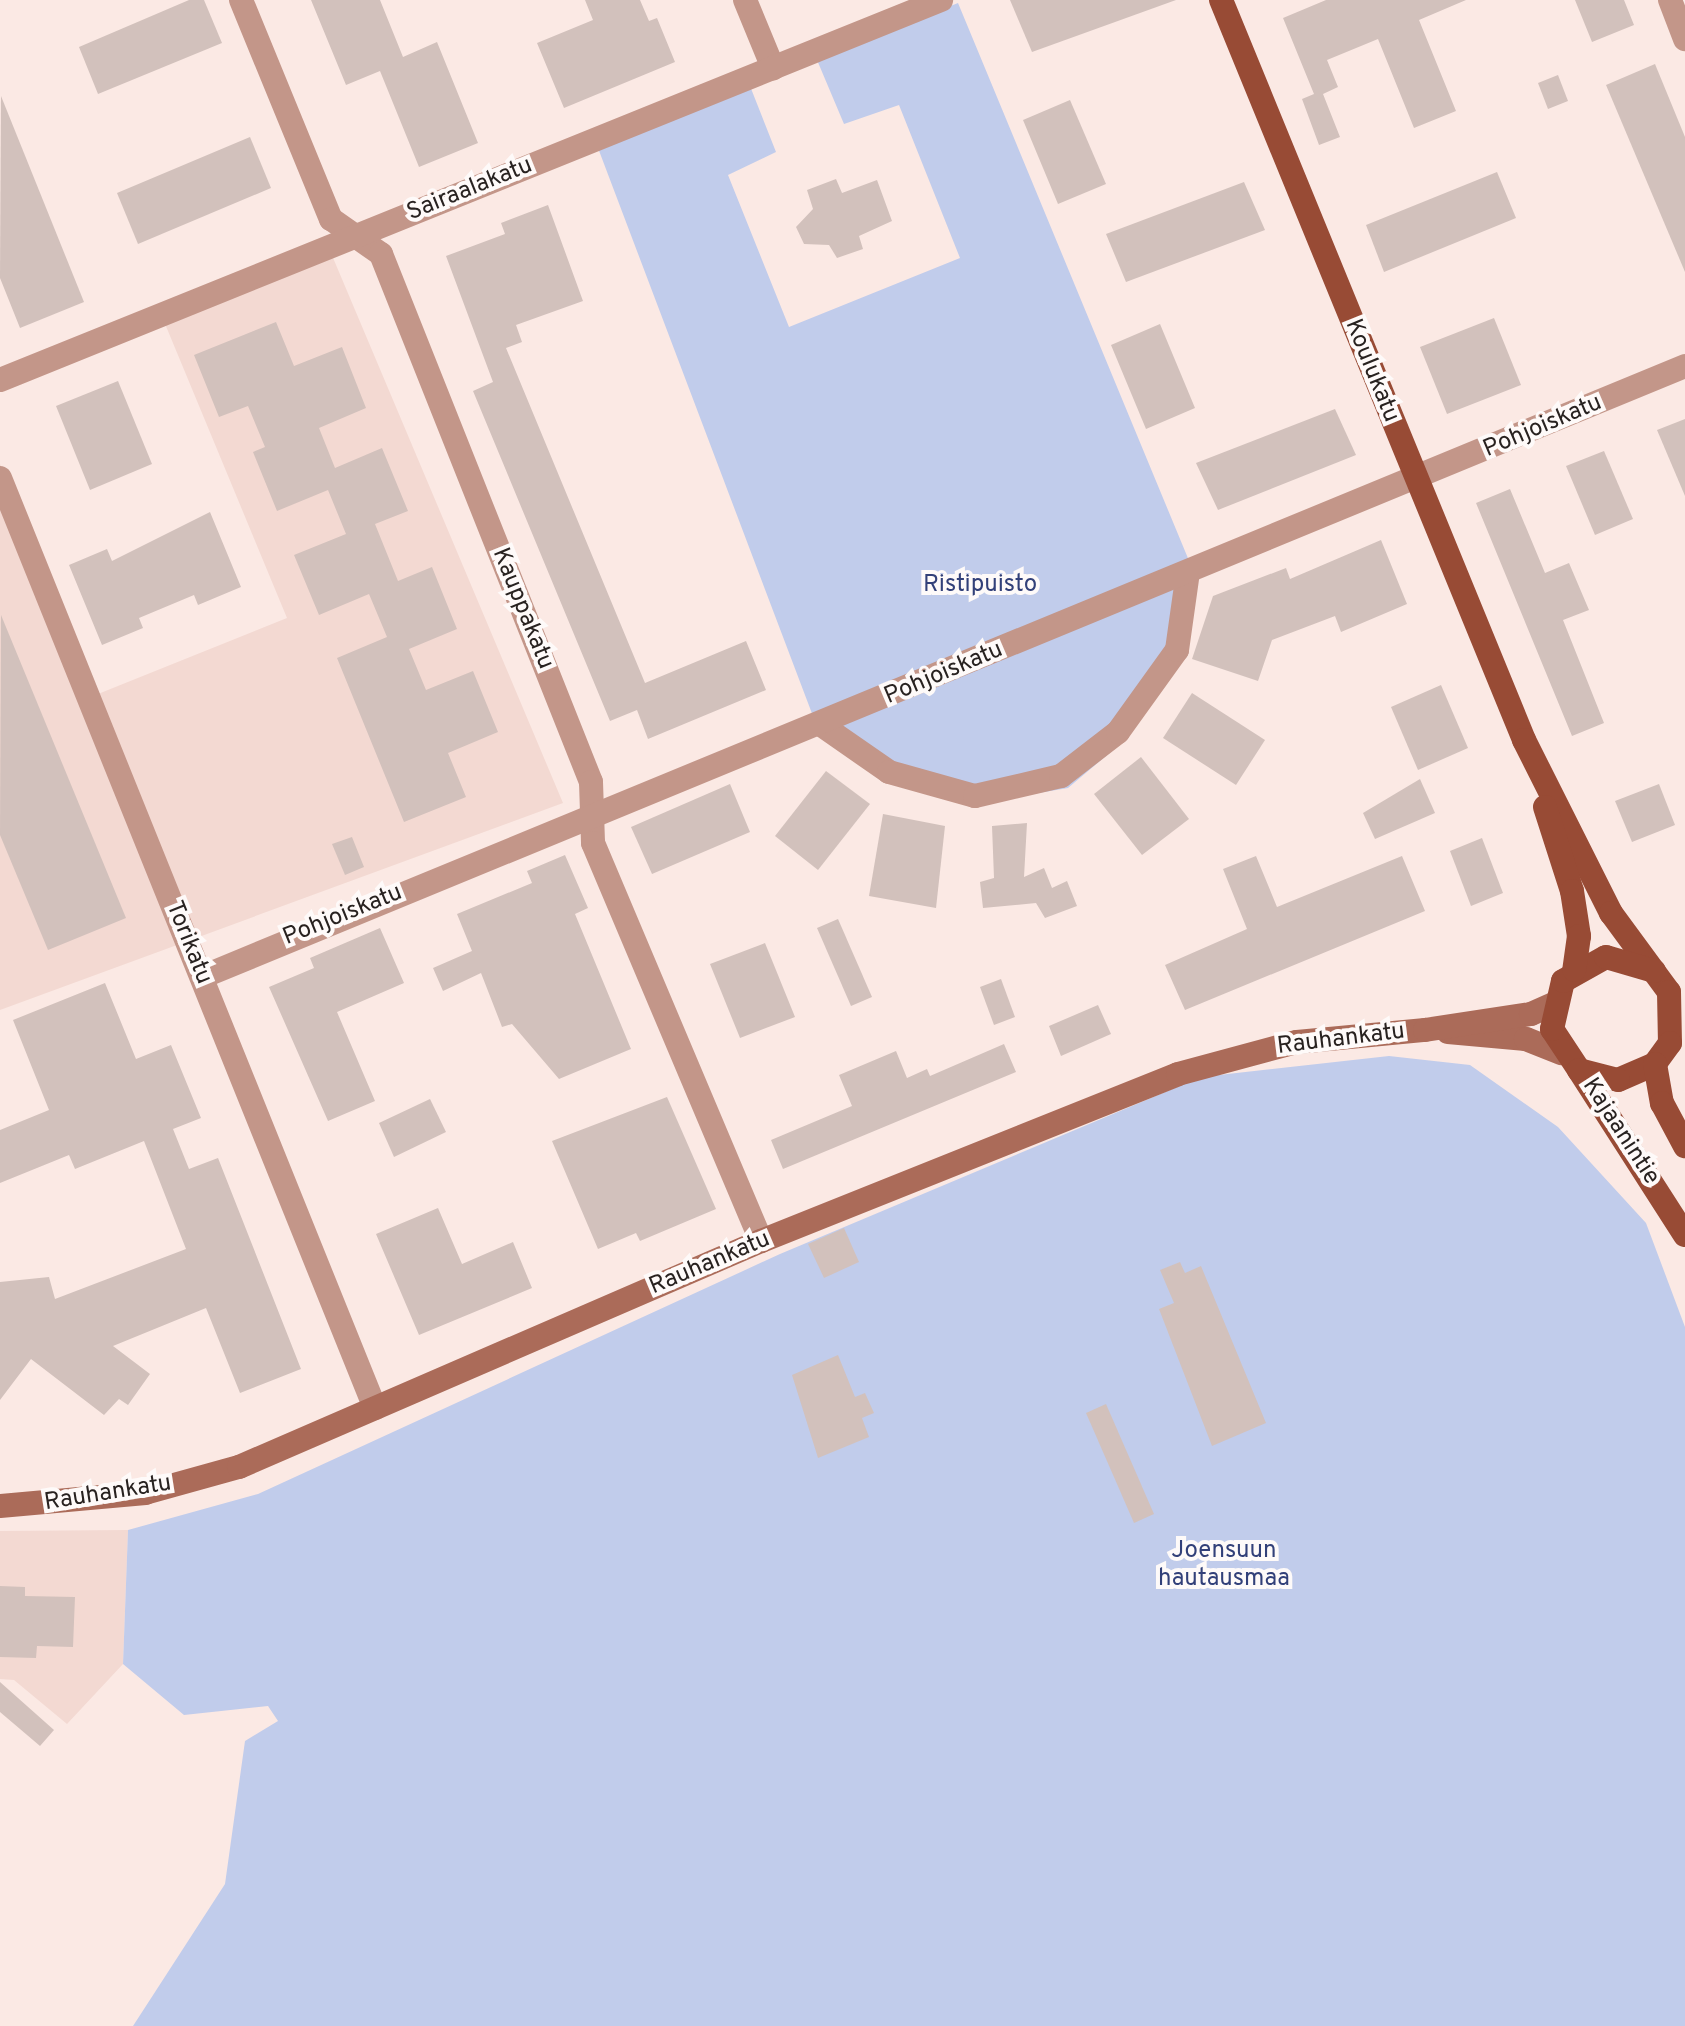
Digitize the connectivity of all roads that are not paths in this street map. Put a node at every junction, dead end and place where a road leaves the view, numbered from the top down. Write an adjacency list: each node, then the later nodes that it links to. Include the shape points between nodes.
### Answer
1 (241, 0): 8 (street, Kauppakatu, via 331,219)
2 (745, 0): 7 (street)
3 (941, 0): 7 (street, Sairaalakatu)
4 (1221, 0): 12 (main road, Koulukatu)
5 (1670, 0): 6 (street)
6 (1685, 39)
7 (773, 68): 8 (street, Sairaalakatu)
8 (357, 236): 10 (street, Sairaalakatu); 16 (street, Kauppakatu, via 381,254 591,782)
9 (1685, 366): 12 (street, Pohjoiskatu)
10 (0, 380)
11 (0, 478): 19 (street, Torikatu)
12 (1416, 481): 13 (street, Pohjoiskatu); 15 (main road, Koulukatu)
13 (1188, 572): 14 (street, Pohjoiskatu); 14 (street, via 1177,650 1118,732 1061,776 975,796 889,772)
14 (820, 724): 16 (street, Pohjoiskatu)
15 (1524, 740): 17 (main road, Koulukatu, via 1572,891 1579,936); 18 (main road, Koulukatu, via 1611,913)
16 (593, 816): 19 (street, Pohjoiskatu); 27 (street, Kauppakatu, via 593,843)
17 (1574, 970): 18 (main road, via 1606,957); 20 (main road)
18 (1654, 971): 23 (main road, via 1675,1017 1670,1043)
19 (202, 977): 28 (street, Torikatu)
20 (1553, 1004): 21 (street, Rauhankatu, via 1531,1014); 22 (main road)
21 (1425, 1030): 22 (street, Rauhankatu, via 1526,1039); 27 (street, Rauhankatu, via 1297,1042 1178,1074)
22 (1561, 1053): 24 (main road)
23 (1655, 1064): 24 (main road, via 1618,1080); 25 (main road, Kajaanintie, via 1662,1103)
24 (1579, 1070): 26 (main road, Kajaanintie)
25 (1685, 1146)
26 (1685, 1235)
27 (761, 1241): 28 (street, Rauhankatu)
28 (375, 1408): 29 (street, Rauhankatu, via 239,1467 145,1493)
29 (0, 1506)

